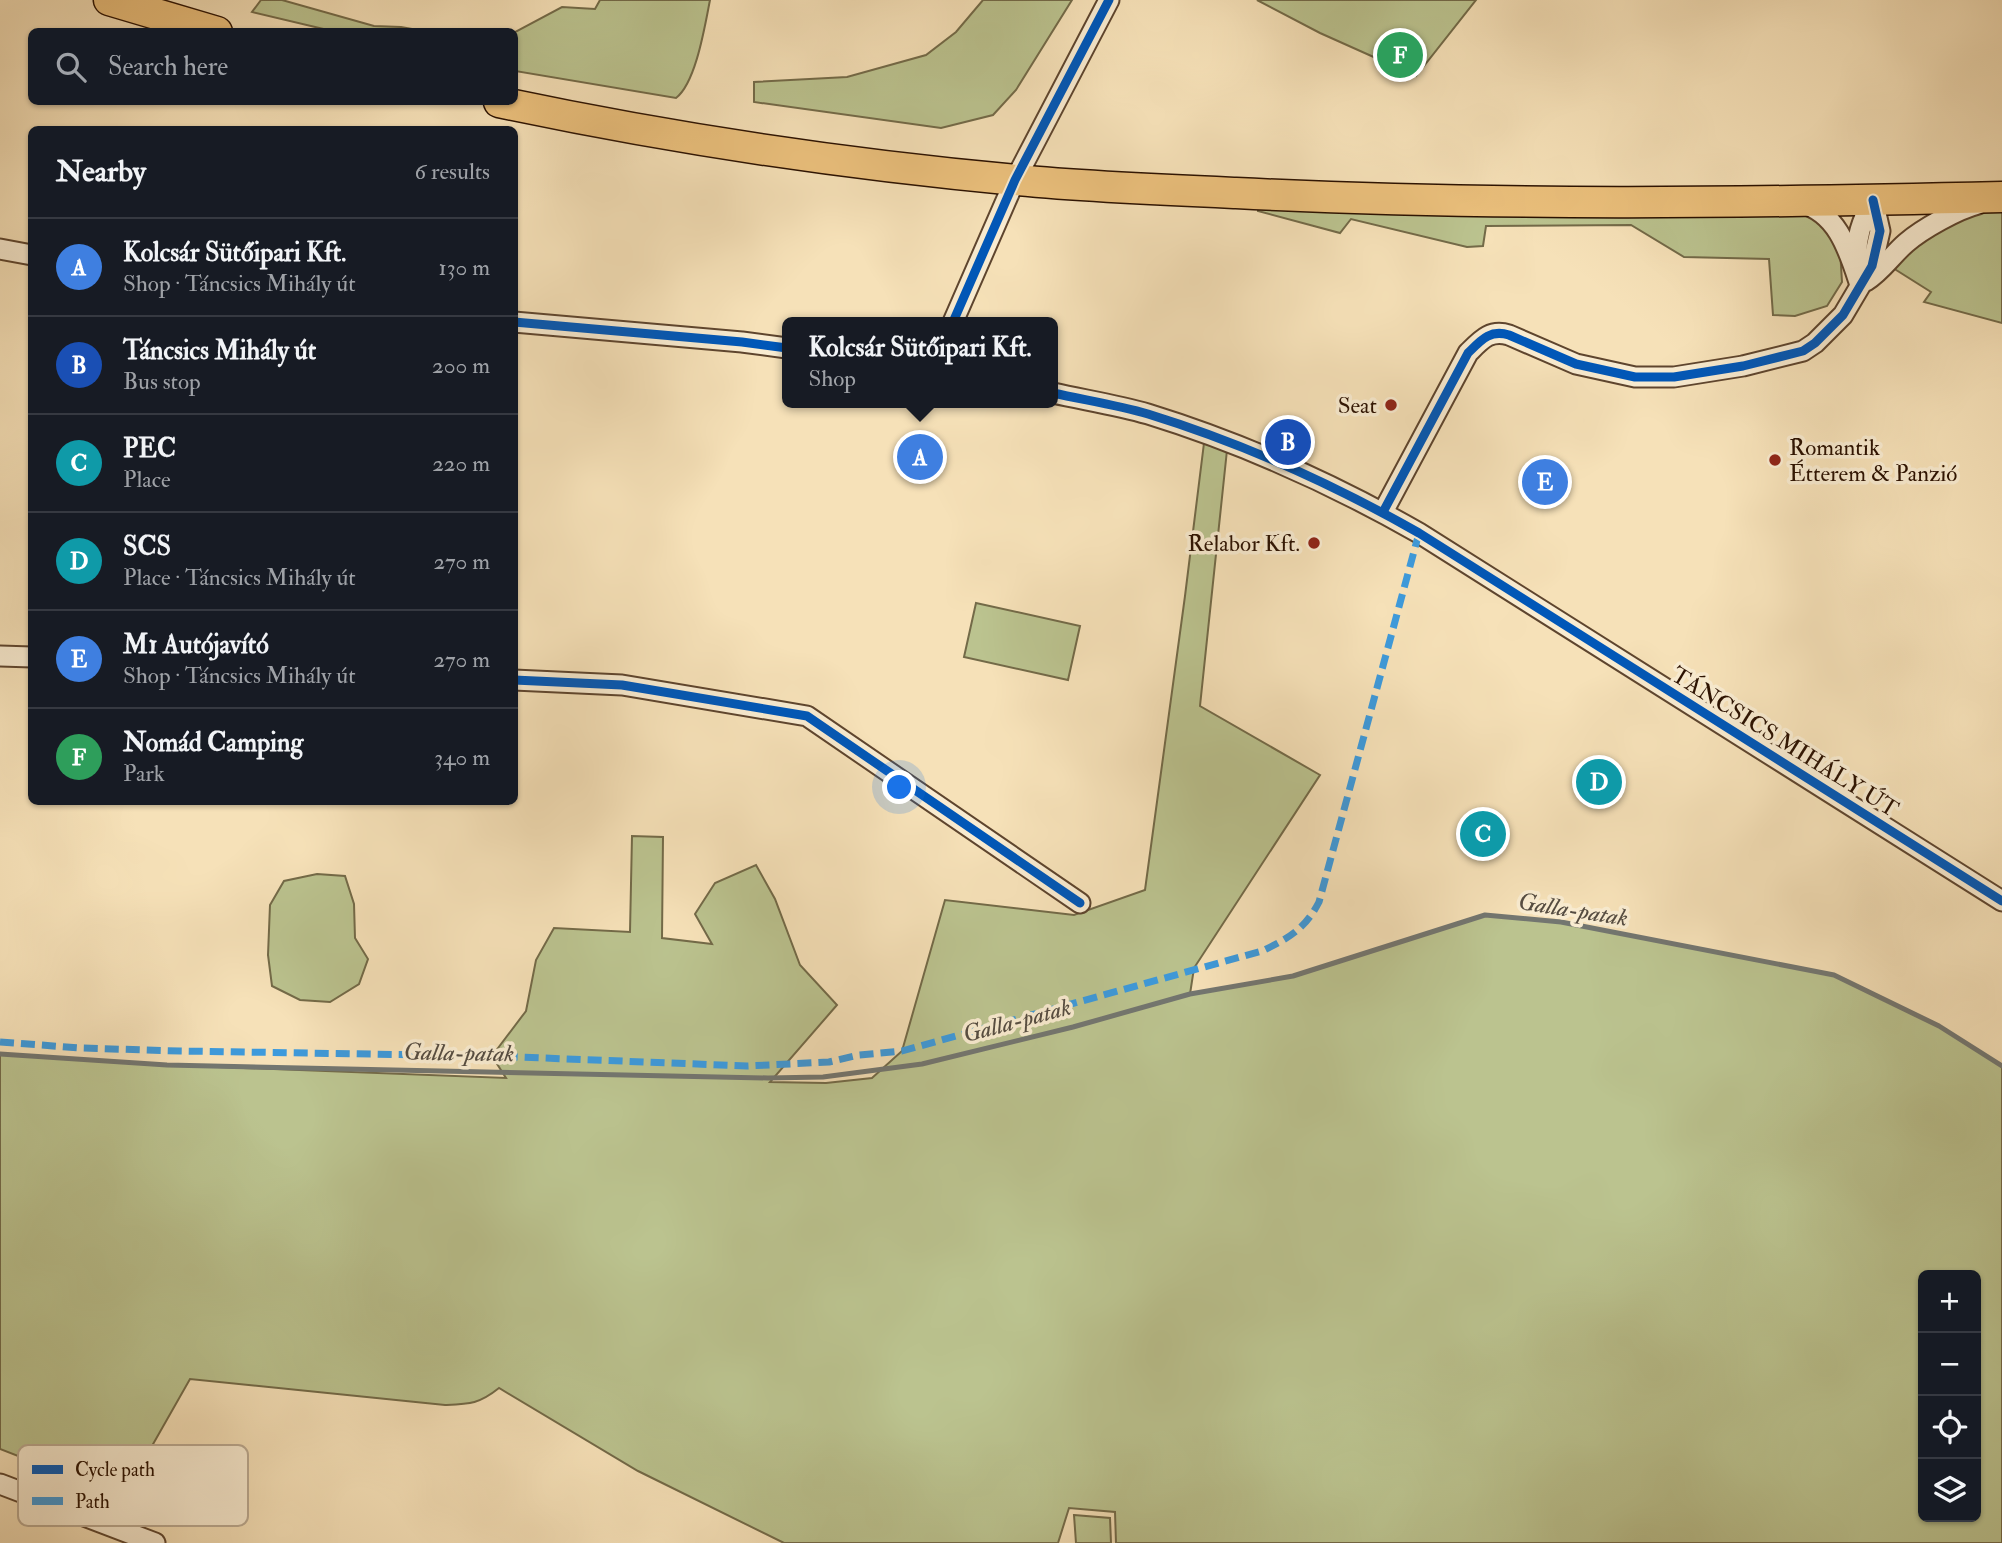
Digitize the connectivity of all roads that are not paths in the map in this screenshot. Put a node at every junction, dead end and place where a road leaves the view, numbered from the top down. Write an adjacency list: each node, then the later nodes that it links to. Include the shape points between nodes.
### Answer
1 (109, 0): 3 (main road)
2 (1109, 0): 5 (street)
3 (204, 28)
4 (515, 105): 5 (main road, via 702,141)
5 (1015, 180): 7 (main road, via 1318,198 1615,203); 12 (street)
6 (2002, 197): 8 (main road); 11 (street, via 1962,208 1907,242)
7 (1785, 200): 8 (main road); 11 (street, via 1814,206 1841,233)
8 (1873, 200): 11 (street, via 1856,246)
9 (0, 249): 10 (street)
10 (28, 254)
11 (1860, 285): 16 (street, via 1843,315 1803,351 1674,377 1635,377 1576,364 1500,332 1487,335 1468,353)
12 (955, 317)
13 (518, 322): 14 (street)
14 (782, 347)
15 (1058, 394): 16 (street, TÁNCSICS MIHÁLY ÚT, via 1145,413 1242,446)
16 (1383, 512): 20 (street, TÁNCSICS MIHÁLY ÚT)
17 (0, 656): 18 (street)
18 (28, 657)
19 (518, 680): 21 (street, via 622,685 807,716)
20 (2002, 901)
21 (1080, 903)
22 (0, 1484): 23 (street)
23 (18, 1491)
24 (110, 1526): 25 (street)
25 (155, 1543)

